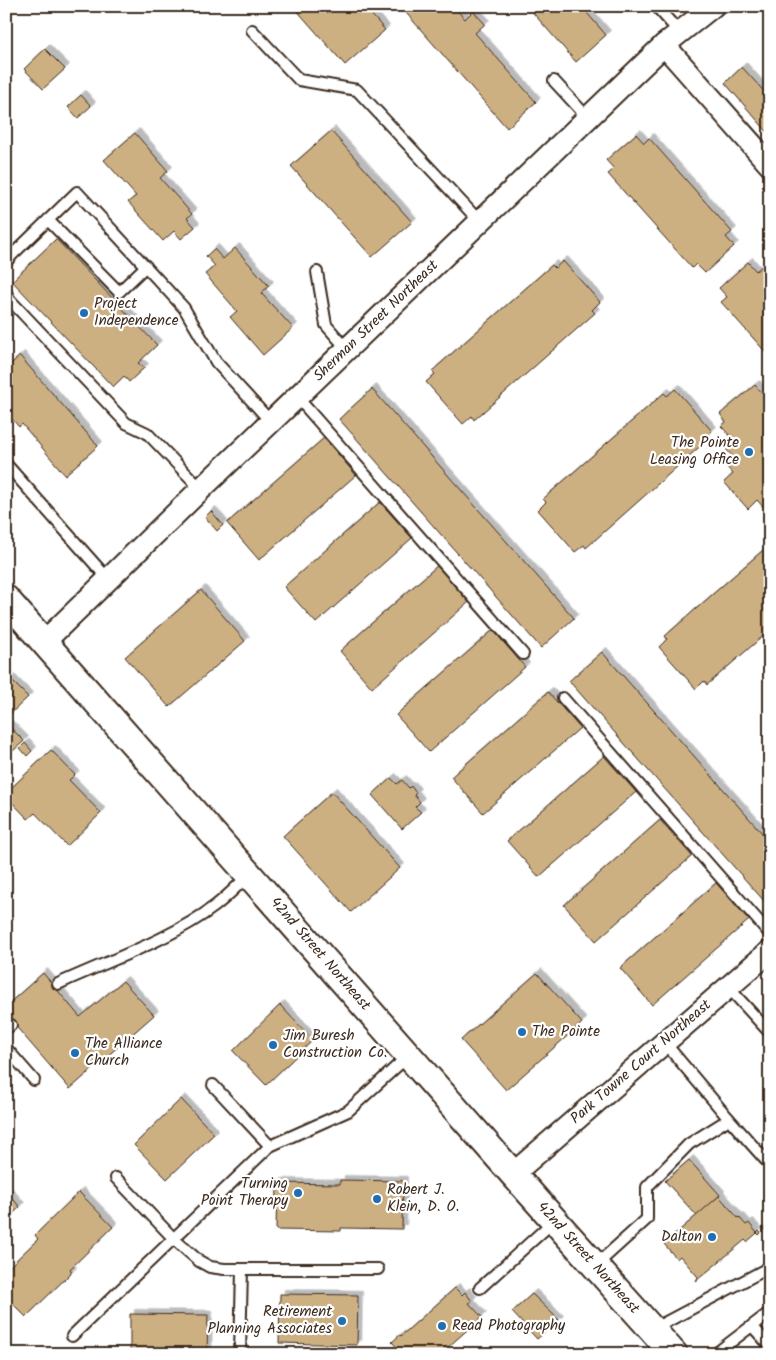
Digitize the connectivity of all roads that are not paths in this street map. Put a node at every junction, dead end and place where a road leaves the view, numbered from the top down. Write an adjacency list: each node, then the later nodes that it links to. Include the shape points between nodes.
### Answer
1 (656, 6): 4 (lane)
2 (713, 6): 4 (street, Sherman Street Northeast)
3 (252, 30): 9 (lane, via 299,80 357,90)
4 (672, 39): 6 (street, Sherman Street Northeast); 7 (street)
5 (554, 81): 6 (lane)
6 (588, 118): 9 (street, Sherman Street Northeast)
7 (770, 165)
8 (48, 220): 10 (lane); 11 (lane, via 119,292); 11 (lane, via 77,192)
9 (480, 222): 14 (street, Sherman Street Northeast)
10 (6, 262)
11 (146, 266): 16 (lane, via 184,308 216,362)
12 (317, 272): 14 (lane, via 326,325)
13 (6, 293): 18 (lane, via 126,424 147,434)
14 (347, 348): 15 (street, Sherman Street Northeast)
15 (297, 397): 16 (street, Sherman Street Northeast); 22 (lane)
16 (271, 422): 18 (street, Sherman Street Northeast)
17 (6, 464): 19 (lane)
18 (201, 488): 19 (street, Sherman Street Northeast)
19 (108, 579): 21 (street, Sherman Street Northeast)
20 (7, 601): 21 (street, 42nd Street Northeast)
21 (45, 641): 24 (street, 42nd Street Northeast)
22 (523, 654)
23 (563, 698): 25 (lane)
24 (250, 874): 27 (lane, via 190,922); 32 (street, 42nd Street Northeast)
25 (770, 934)
26 (770, 951): 28 (street, Park Towne Court Northeast)
27 (58, 984)
28 (728, 987): 29 (lane); 30 (street, Park Towne Court Northeast)
29 (770, 1033)
30 (664, 1042): 35 (lane); 38 (street, Park Towne Court Northeast)
31 (6, 1048): 33 (lane)
32 (409, 1056): 36 (lane, via 348,1111); 38 (street, 42nd Street Northeast)
33 (34, 1080)
34 (213, 1085): 36 (lane)
35 (729, 1119): 37 (lane); 42 (lane, via 689,1144 647,1187 647,1219)
36 (270, 1146): 41 (lane)
37 (770, 1165)
38 (512, 1174): 40 (street, 42nd Street Northeast)
39 (116, 1178): 41 (lane)
40 (555, 1221): 42 (street, 42nd Street Northeast); 46 (lane)
41 (174, 1239): 44 (lane, via 210,1267); 50 (lane)
42 (595, 1266): 49 (street, 42nd Street Northeast)
43 (770, 1267): 49 (lane)
44 (242, 1269): 45 (lane); 52 (lane)
45 (378, 1269)
46 (480, 1288)
47 (770, 1312): 48 (lane)
48 (752, 1326): 51 (lane); 54 (lane)
49 (652, 1329): 53 (street, 42nd Street Northeast)
50 (72, 1336)
51 (770, 1346)
52 (240, 1354)
53 (674, 1354)
54 (715, 1354)

